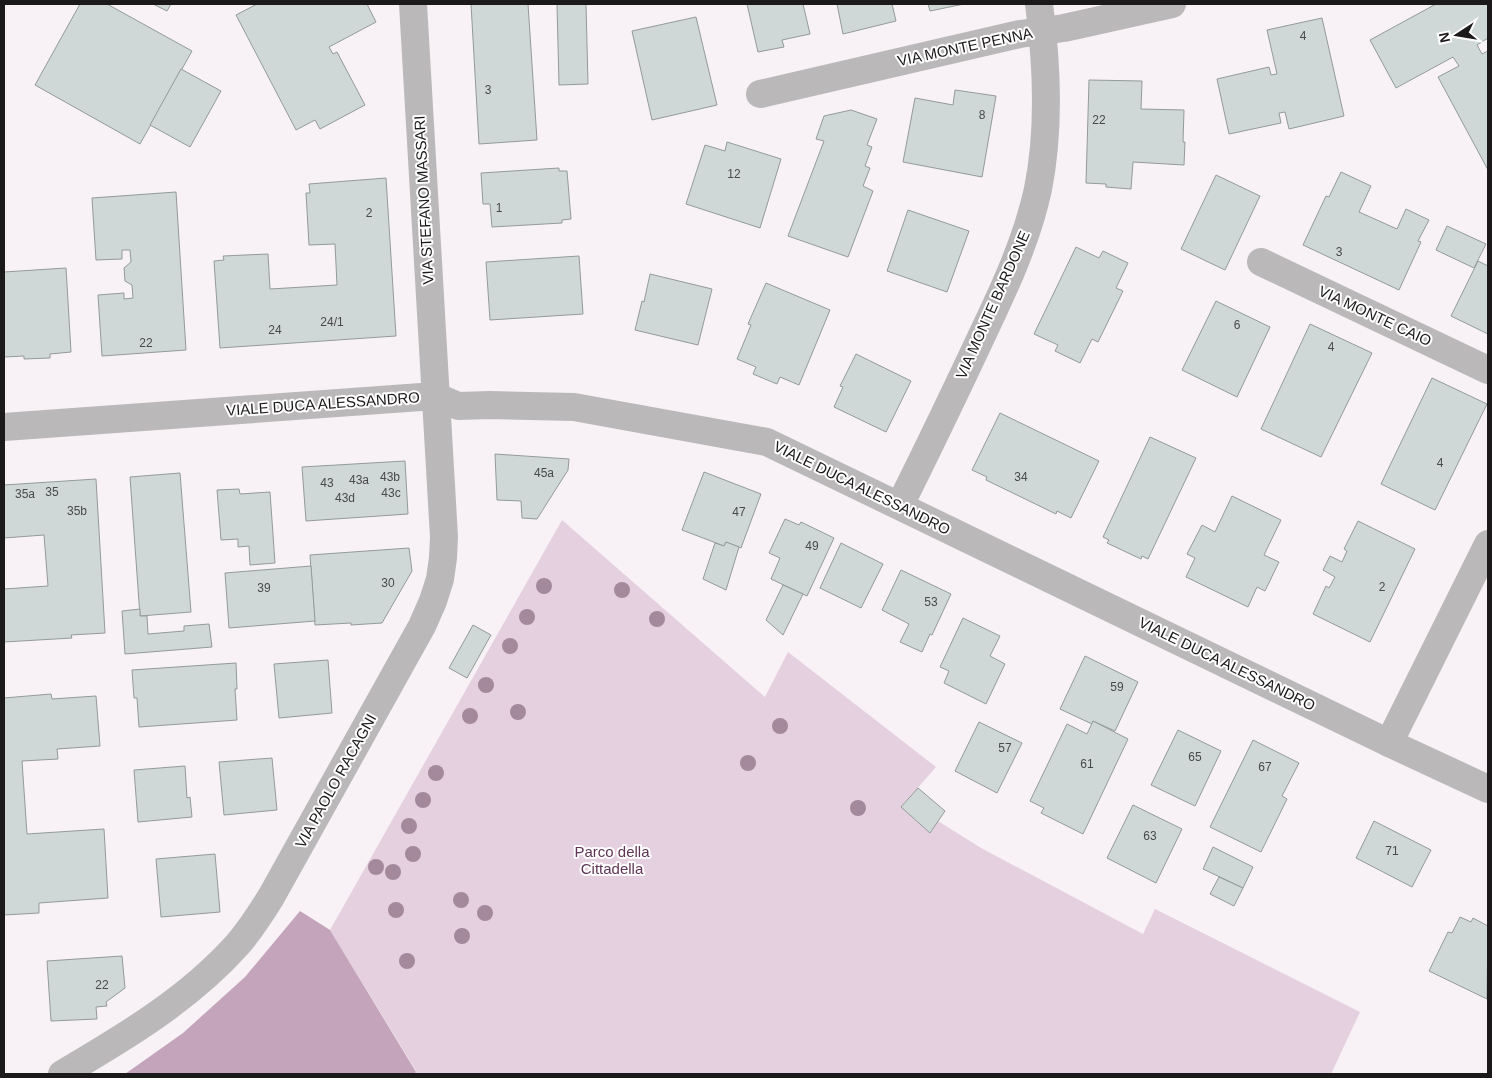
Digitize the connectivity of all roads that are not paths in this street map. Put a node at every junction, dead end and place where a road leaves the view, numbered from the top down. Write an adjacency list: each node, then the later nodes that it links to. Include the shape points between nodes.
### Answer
1 (413, 4): 8 (street, VIA STEFANO MASSARI)
2 (1039, 4): 4 (street, VIA MONTE BARDONE)
3 (1172, 4): 4 (street, VIA MONTE PENNA)
4 (1042, 31): 5 (street, VIA MONTE PENNA); 10 (street, VIA MONTE BARDONE, via 1044,145 1032,212 1017,259 996,307)
5 (760, 94)
6 (1261, 262): 7 (street, VIA MONTE CAIO)
7 (1488, 370)
8 (435, 396): 9 (street, VIALE DUCA ALESSANDRO); 10 (street, VIALE DUCA ALESSANDRO, via 458,406 574,408 767,442); 14 (street, VIA PAOLO RACAGNI, via 443,558 433,601 405,657 271,897 238,944 186,994)
9 (4, 427)
10 (900, 506): 12 (street, VIALE DUCA ALESSANDRO)
11 (1488, 544): 12 (street)
12 (1390, 743): 13 (street, VIALE DUCA ALESSANDRO)
13 (1488, 789)
14 (62, 1074)

